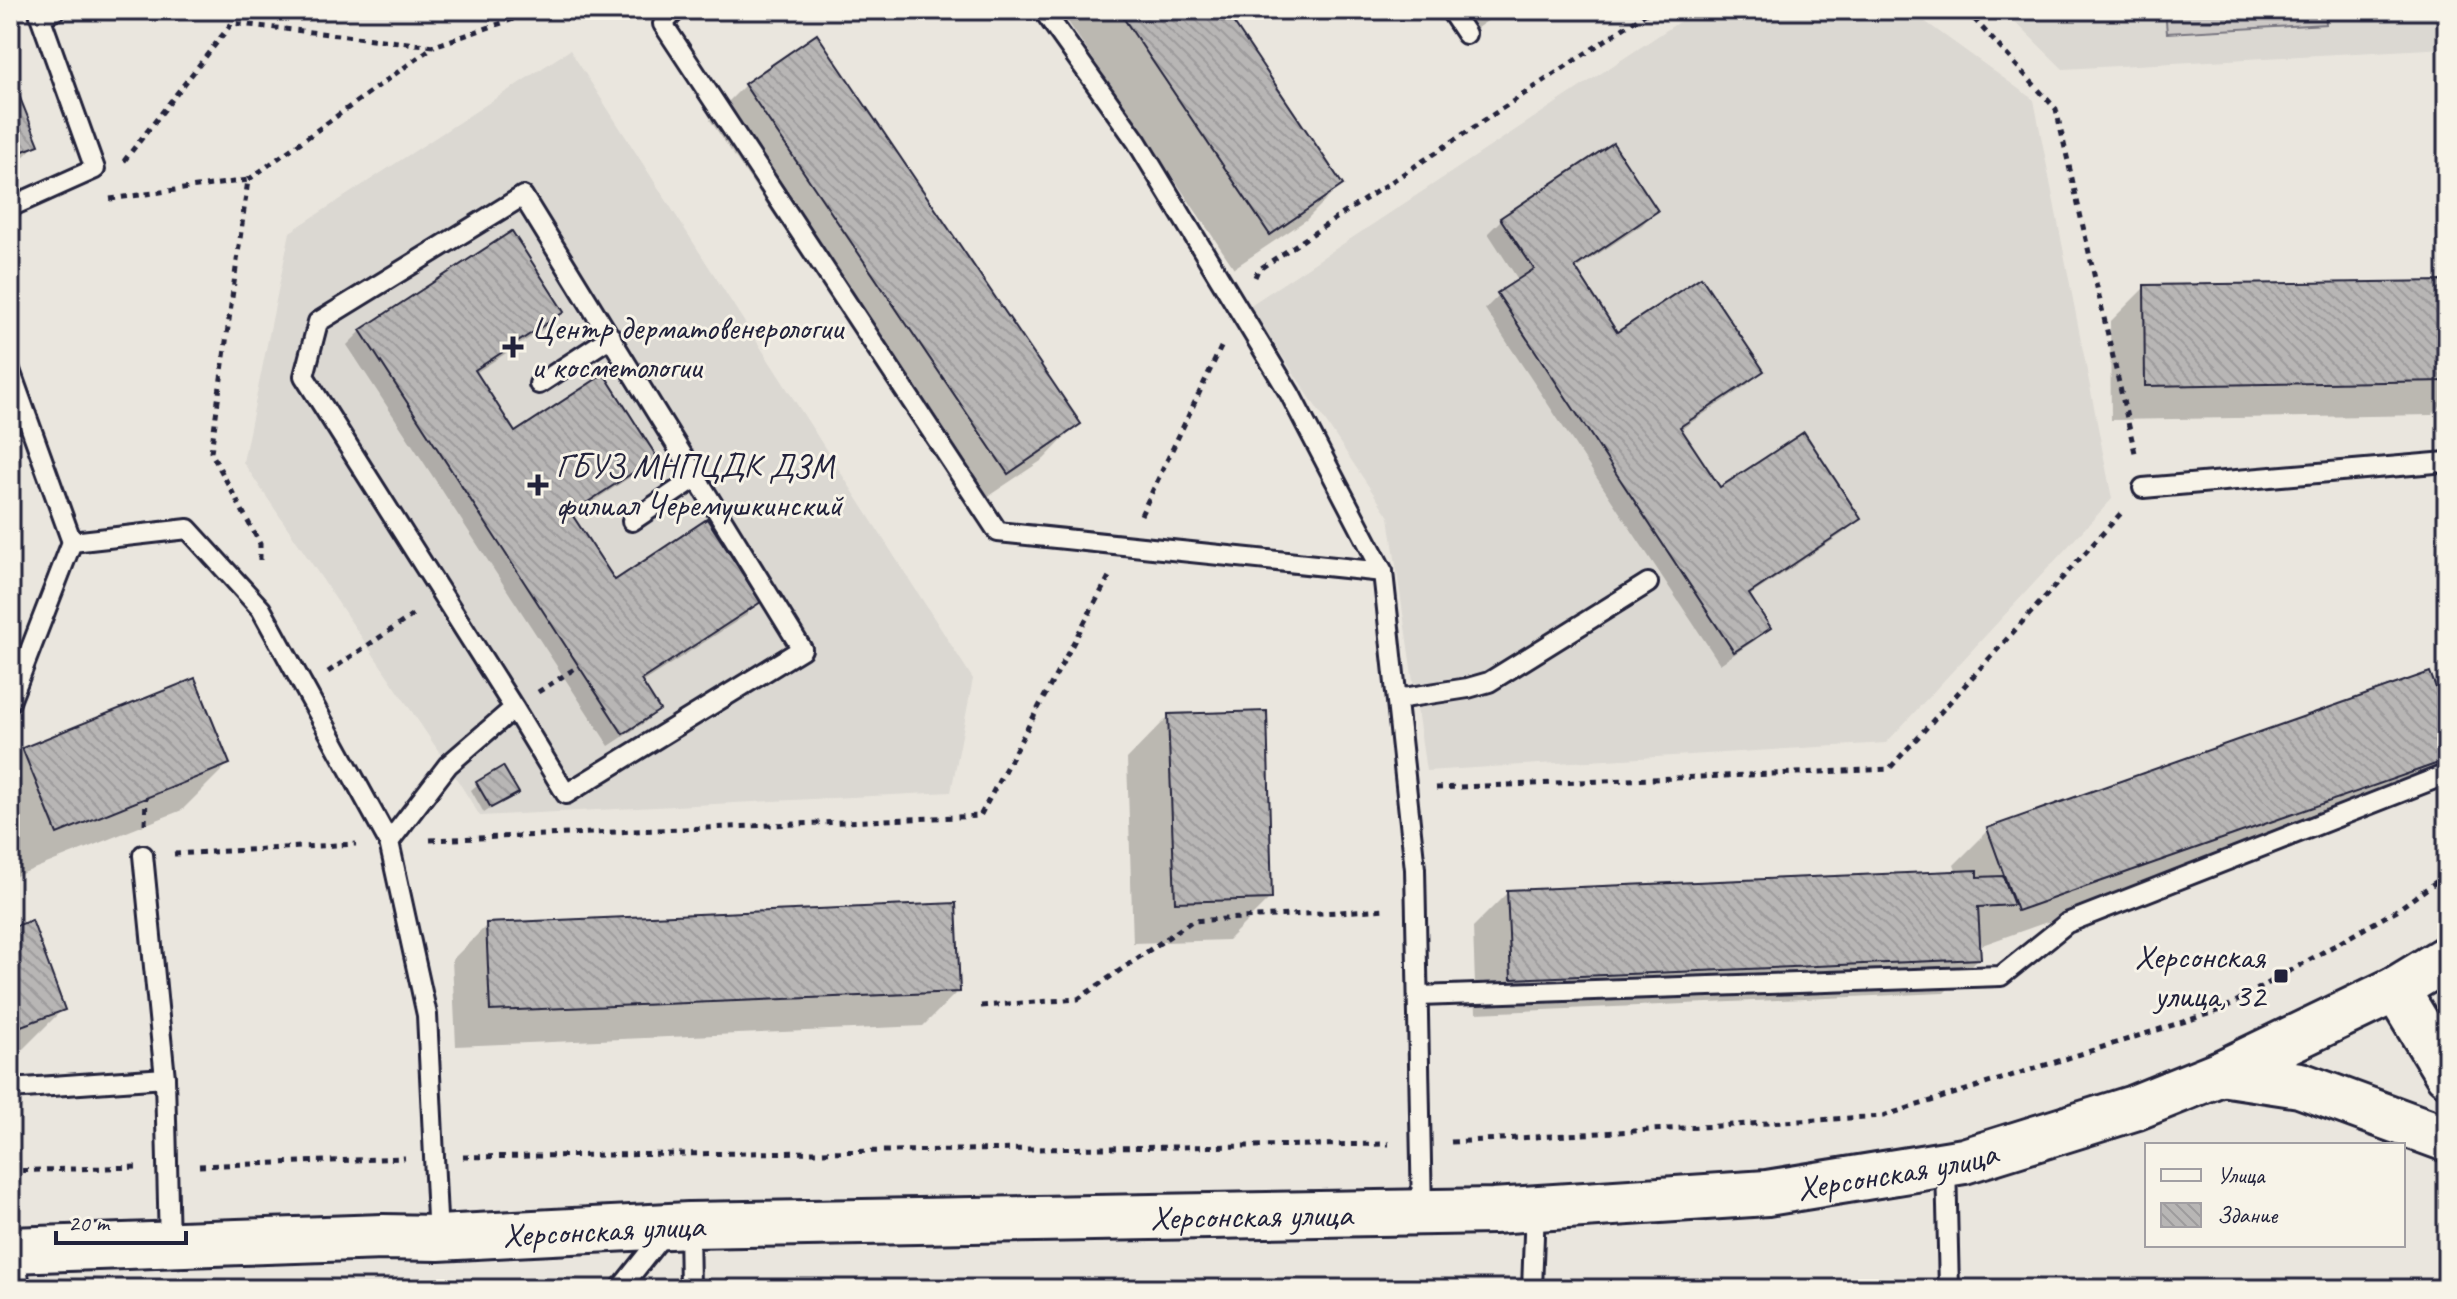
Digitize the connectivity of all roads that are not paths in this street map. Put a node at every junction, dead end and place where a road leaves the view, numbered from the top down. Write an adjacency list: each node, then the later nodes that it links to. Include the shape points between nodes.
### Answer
1 (56, 10): 6 (lane, via 40,16 95,169)
2 (676, 10): 15 (lane, via 663,24 998,532)
3 (1043, 10): 15 (lane, via 1137,142 1290,394)
4 (1450, 10): 5 (lane)
5 (1466, 34)
6 (10, 207)
7 (611, 337): 9 (lane); 11 (lane); 19 (lane, via 523,196 318,322 304,376)
8 (10, 370): 14 (lane)
9 (539, 384)
10 (2447, 462): 12 (lane)
11 (697, 477): 13 (lane); 19 (lane, via 802,649 566,794)
12 (2143, 488)
13 (632, 521)
14 (72, 542): 18 (lane); 21 (lane, via 188,529 261,609)
15 (1383, 572): 17 (lane)
16 (1648, 583): 17 (lane, via 1489,682)
17 (1397, 699): 25 (lane, via 1415,869)
18 (10, 702)
19 (514, 708): 21 (lane, via 448,765)
20 (2447, 774): 25 (lane, via 2067,923 2001,976)
21 (389, 842): 35 (lane, via 427,1015)
22 (143, 855): 28 (lane)
23 (2447, 958): 24 (street, Херсонская улица)
24 (2396, 989): 26 (street, Херсонская улица); 27 (street)
25 (1419, 996): 33 (lane)
26 (2221, 1073): 30 (street, via 2300,1085); 31 (street, Херсонская улица, via 2134,1108)
27 (2447, 1073)
28 (165, 1078): 29 (lane); 36 (lane)
29 (10, 1089)
30 (2447, 1139)
31 (1946, 1164): 32 (street, Херсонская улица, via 1767,1193); 41 (lane)
32 (1535, 1206): 33 (street, Херсонская улица); 38 (lane)
33 (1422, 1211): 34 (street, Херсонская улица)
34 (680, 1225): 35 (street, Херсонская улица); 39 (lane); 40 (lane)
35 (438, 1238): 36 (street, Херсонская улица)
36 (169, 1245): 37 (street, Херсонская улица)
37 (15, 1263)
38 (1532, 1282)
39 (620, 1289)
40 (690, 1289)
41 (1949, 1289)

